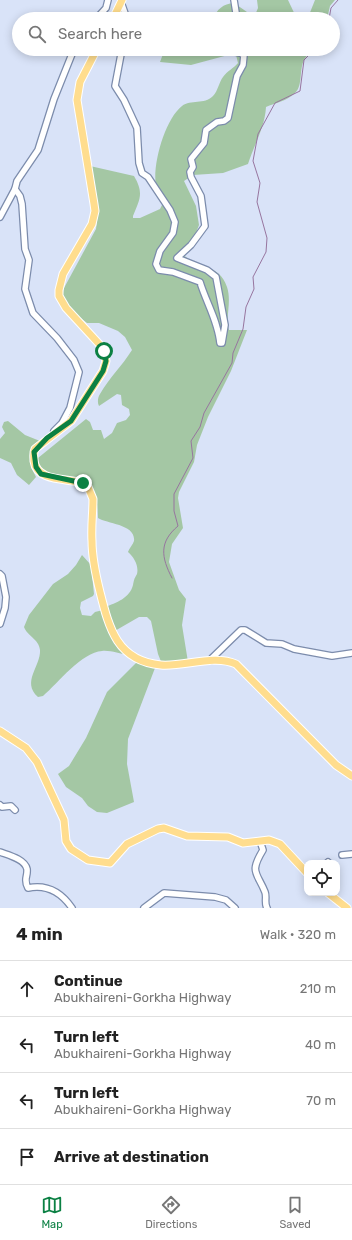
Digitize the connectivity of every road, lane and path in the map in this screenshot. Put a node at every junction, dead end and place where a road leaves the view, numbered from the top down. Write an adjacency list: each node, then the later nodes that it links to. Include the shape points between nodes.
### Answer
1 (108, 0): 4 (street)
2 (234, 0): 7 (street)
3 (121, 1): 5 (main road); 6 (street)
4 (102, 12)
5 (116, 12)
6 (125, 12)
7 (237, 12)
8 (71, 56): 12 (street, via 38,150 17,181)
9 (93, 56): 14 (main road, via 80,82 77,100 94,218 62,274 59,296 66,308 102,346 106,361 103,371 71,421)
10 (121, 56): 11 (street, via 115,86 137,128 142,173 148,177 175,222 174,233 160,251 156,264 159,270 173,272 200,282 206,302 213,312 220,343 225,325 216,277 207,270 177,258 205,226 201,196 190,172 193,167 192,159 204,143 206,130 228,118)
11 (244, 56)
12 (15, 189): 13 (street); 14 (street, via 22,204 25,249 29,260 25,289 33,314 57,338 74,360 79,372 70,408 62,423)
13 (0, 217)
14 (47, 438): 18 (main road, via 34,452 38,472 44,476 83,483 91,493 92,543 98,585 108,625 119,644 136,657 151,664)
15 (0, 574): 16 (street, via 6,597)
16 (0, 624)
17 (352, 653): 18 (street, via 332,656 282,644 266,643 241,630)
18 (211, 661): 20 (main road, via 231,662 244,670 336,765)
19 (0, 731): 23 (main road, via 26,748 37,762 64,820 66,841 71,849 88,860 110,863 127,844 162,828 187,836 228,838 244,843)
20 (352, 776)
21 (0, 805): 22 (street, via 11,806)
22 (15, 810)
23 (260, 841): 27 (main road, via 269,840 280,844); 32 (street, via 263,850 257,860 256,876 266,893)
24 (0, 852): 29 (street, via 24,864 27,869 25,882 28,888 39,886 53,889)
25 (352, 854): 26 (street)
26 (342, 855)
27 (304, 870)
28 (332, 896): 33 (main road)
29 (72, 908)
30 (144, 908): 31 (street, via 164,893 175,893 226,900)
31 (235, 908)
32 (267, 908)
33 (347, 908)

